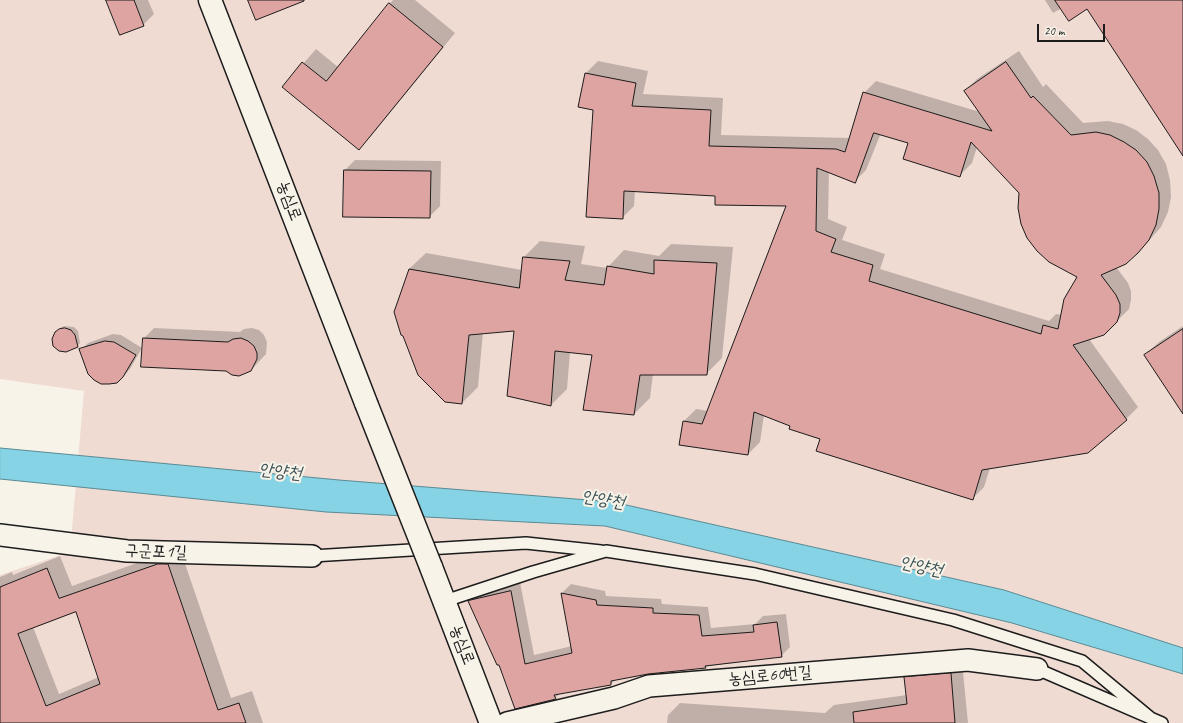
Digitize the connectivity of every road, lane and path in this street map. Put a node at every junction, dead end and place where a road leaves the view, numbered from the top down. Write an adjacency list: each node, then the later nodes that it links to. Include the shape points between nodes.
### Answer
1 (210, 0): 5 (street, 농심로, bridge)
2 (0, 535): 4 (street, 구군포1길, via 127,551)
3 (606, 551): 4 (lane, via 526,542); 5 (lane); 7 (lane, via 755,574 953,620 1082,661)
4 (312, 556)
5 (445, 601): 8 (street, 농심로)
6 (1037, 669): 7 (lane); 9 (street, 농심로60번길, via 968,660 648,686 614,698)
7 (1157, 721)
8 (491, 723)
9 (507, 723)

